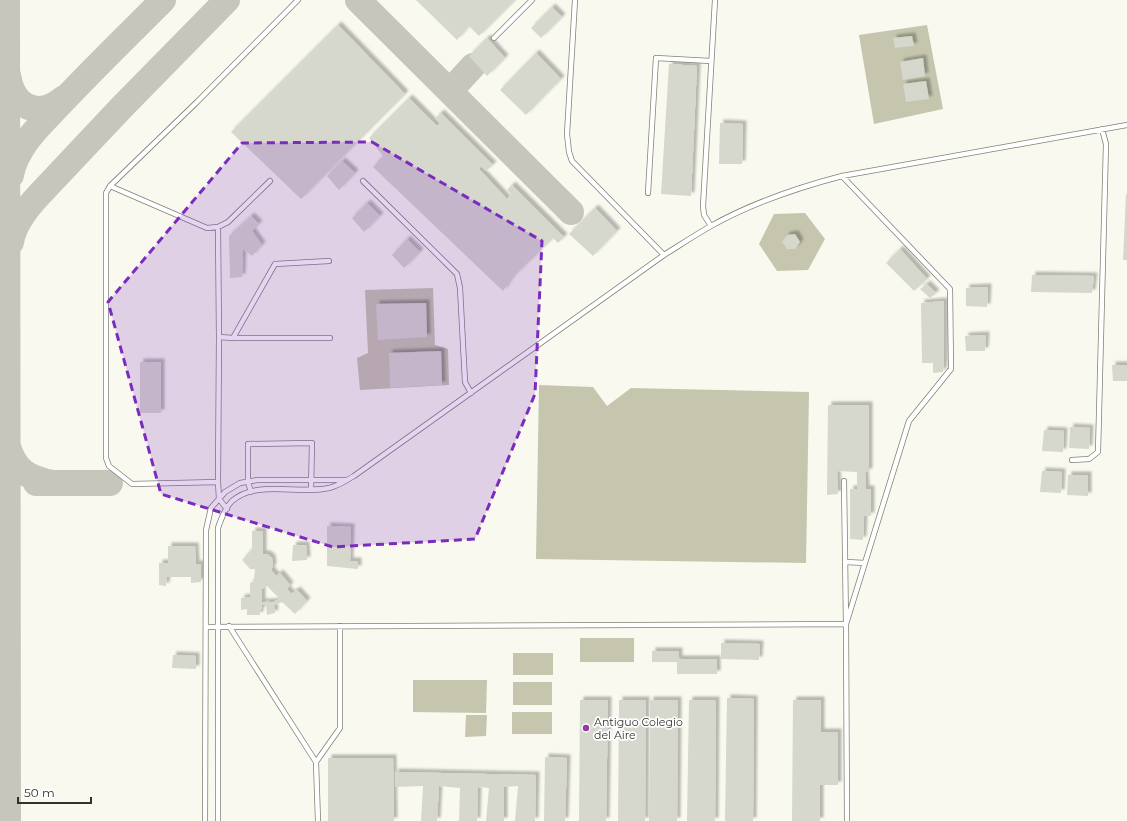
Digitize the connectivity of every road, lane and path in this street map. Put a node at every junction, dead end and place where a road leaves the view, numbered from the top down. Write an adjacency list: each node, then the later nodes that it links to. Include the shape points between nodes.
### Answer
1 (298, 0): 12 (lane)
2 (532, 0): 5 (lane)
3 (575, 0): 16 (lane, via 568,152 572,161)
4 (715, 0): 6 (lane)
5 (494, 38)
6 (711, 61): 13 (lane, via 656,58); 14 (lane, via 702,206)
7 (1127, 125): 8 (lane)
8 (1102, 129): 9 (lane); 22 (lane, via 1106,144 1098,452 1089,459)
9 (842, 176): 14 (lane, via 778,194); 33 (lane, via 950,289 951,369 909,422)
10 (270, 181): 15 (lane, via 228,222)
11 (363, 181): 21 (lane, via 457,274 465,382)
12 (110, 186): 15 (lane, via 207,228); 26 (lane, via 106,193 106,458 109,466 132,484)
13 (648, 193)
14 (711, 226): 16 (lane)
15 (218, 227): 18 (lane)
16 (664, 255): 21 (lane)
17 (329, 261): 19 (lane, via 275,264)
18 (219, 337): 19 (lane); 26 (lane)
19 (233, 338): 20 (lane)
20 (330, 338)
21 (471, 392): 24 (lane)
22 (1072, 460)
23 (312, 480): 24 (lane); 27 (lane); 27 (lane, via 312,443 248,444); 28 (lane)
24 (348, 480): 28 (lane, via 328,488)
25 (844, 481): 32 (lane)
26 (218, 482): 30 (lane)
27 (248, 482): 29 (lane); 30 (lane, via 240,483)
28 (312, 490): 29 (lane)
29 (251, 492): 31 (lane, via 246,492)
30 (219, 499): 31 (lane); 38 (lane, via 211,508 206,530)
31 (227, 509): 35 (lane, via 218,528)
32 (846, 562): 33 (lane); 34 (lane)
33 (865, 563): 34 (lane)
34 (846, 624): 37 (lane); 43 (lane)
35 (218, 626): 36 (lane); 38 (lane); 41 (lane)
36 (229, 626): 37 (lane); 39 (lane)
37 (340, 626): 39 (lane, via 340,728)
38 (206, 627): 40 (lane)
39 (316, 762): 42 (lane)
40 (205, 821)
41 (218, 821)
42 (318, 821)
43 (847, 821)

